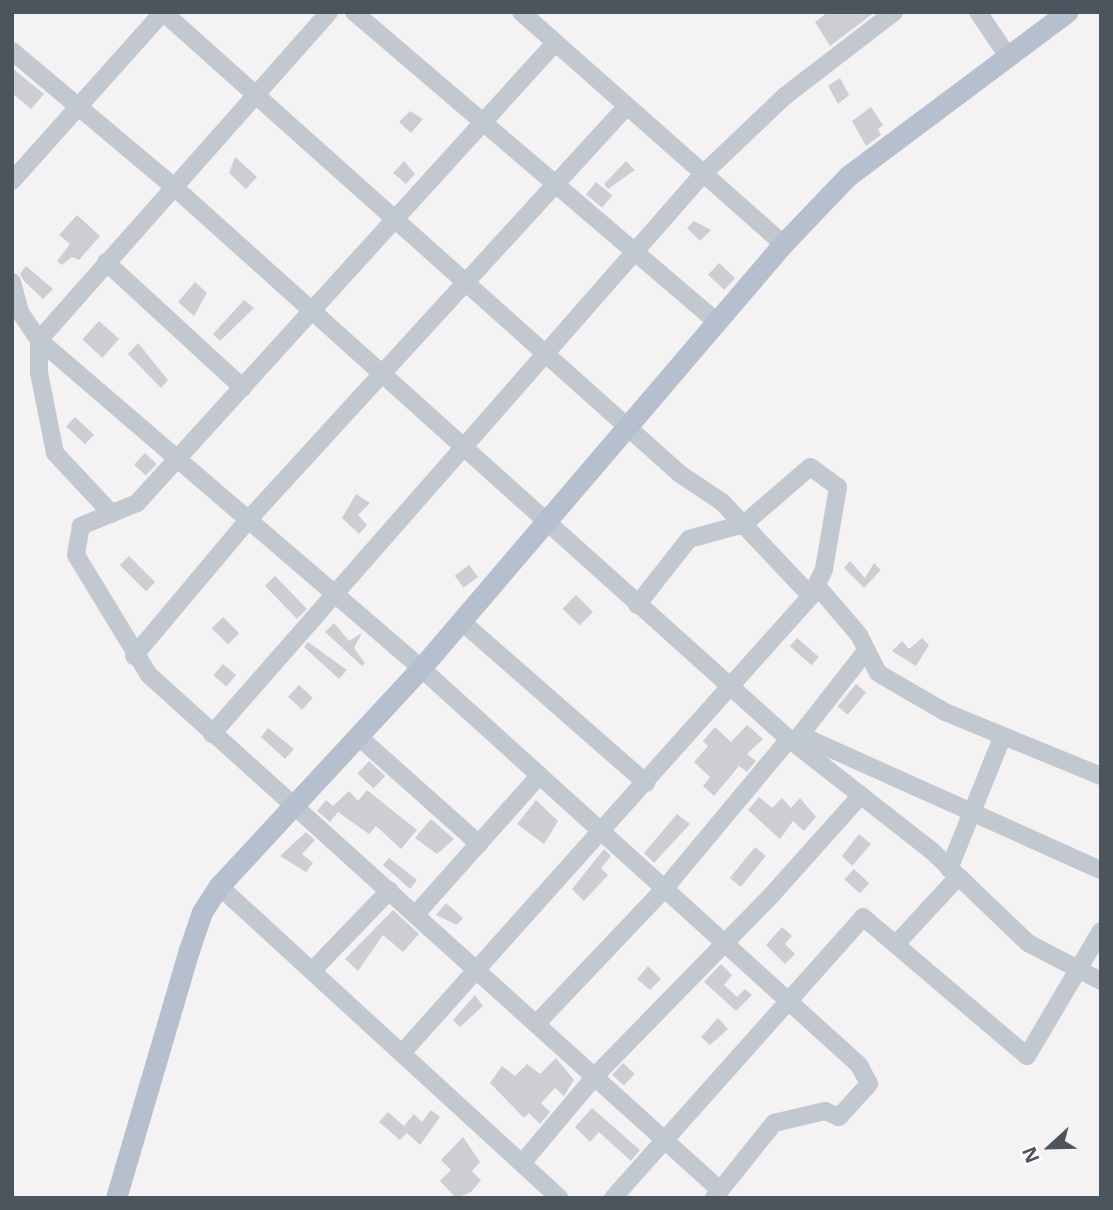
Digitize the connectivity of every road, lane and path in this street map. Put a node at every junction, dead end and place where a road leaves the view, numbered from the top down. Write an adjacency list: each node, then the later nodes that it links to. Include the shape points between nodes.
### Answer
1 (163, 12): 11 (street); 12 (street)
2 (328, 12): 11 (street)
3 (354, 12): 14 (street)
4 (521, 12): 8 (street)
5 (894, 12): 15 (street, via 785,96)
6 (978, 12): 10 (street)
7 (1067, 12): 10 (main road)
8 (555, 43): 13 (street); 14 (street)
9 (12, 51): 12 (street)
10 (1007, 55): 20 (main road, via 848,177)
11 (255, 94): 18 (street); 19 (street)
12 (77, 104): 16 (street); 18 (street)
13 (627, 106): 15 (street); 17 (street)
14 (484, 125): 17 (street); 19 (street)
15 (703, 174): 20 (street); 21 (street)
16 (12, 181)
17 (556, 185): 21 (street); 24 (street)
18 (173, 186): 22 (street); 25 (street)
19 (397, 221): 24 (street); 25 (street)
20 (783, 244): 26 (main road)
21 (634, 252): 26 (street); 28 (street)
22 (106, 262): 27 (street); 30 (street)
23 (12, 282): 27 (street, via 20,312)
24 (465, 282): 28 (street); 29 (street)
25 (313, 311): 29 (street); 30 (street)
26 (716, 321): 31 (main road)
27 (39, 340): 33 (street); 34 (street, via 39,373 55,453)
28 (546, 354): 31 (street); 32 (street)
29 (381, 373): 32 (street); 35 (street)
30 (243, 387): 33 (street)
31 (629, 424): 36 (main road); 37 (street)
32 (464, 448): 36 (street); 39 (street)
33 (179, 458): 34 (street, via 137,503); 35 (street)
34 (112, 514): 43 (street, via 81,526 76,555)
35 (249, 519): 39 (street); 43 (street)
36 (545, 524): 40 (street); 41 (main road)
37 (744, 524): 38 (street); 38 (street, via 810,467 817,468 840,495); 40 (street, via 689,539)
38 (814, 592): 42 (street); 45 (street)
39 (336, 594): 44 (street); 46 (street)
40 (637, 604): 45 (street)
41 (460, 621): 44 (main road); 52 (street)
42 (866, 651): 48 (street, via 878,673); 49 (street)
43 (134, 656): 46 (street)
44 (421, 668): 47 (main road); 50 (street)
45 (731, 687): 49 (street); 52 (street)
46 (212, 734): 54 (street)
47 (359, 737): 54 (main road); 57 (street)
48 (1002, 738): 51 (street); 55 (street)
49 (794, 739): 53 (street); 55 (street); 61 (street)
50 (541, 775): 56 (street); 57 (street)
51 (1101, 776)
52 (646, 783): 56 (street)
53 (861, 795): 59 (street); 66 (street)
54 (293, 805): 60 (main road); 62 (street)
55 (973, 814): 58 (street); 59 (street)
56 (603, 830): 61 (street); 67 (street)
57 (479, 844): 63 (street)
58 (1101, 870)
59 (953, 873): 65 (street); 69 (street, via 1028,943)
60 (219, 886): 68 (street); 78 (main road, via 193,937)
61 (665, 888): 66 (street); 72 (street)
62 (390, 890): 63 (street); 68 (street)
63 (416, 914): 67 (street)
64 (1101, 931): 69 (street)
65 (897, 943): 69 (street, via 1027,1056); 71 (street, via 863,918)
66 (723, 944): 71 (street); 74 (street)
67 (478, 967): 72 (street); 73 (street)
68 (312, 971): 73 (street)
69 (1081, 972): 70 (street)
70 (1101, 981)
71 (789, 1003): 75 (street); 77 (street, via 859,1065 869,1084 839,1117 825,1111 774,1122)
72 (538, 1022): 74 (street)
73 (402, 1053): 76 (street)
74 (597, 1075): 75 (street); 76 (street)
75 (664, 1140): 77 (street); 80 (street)
76 (523, 1162): 79 (street)
77 (717, 1194)
78 (116, 1198)
79 (560, 1198)
80 (612, 1198)

